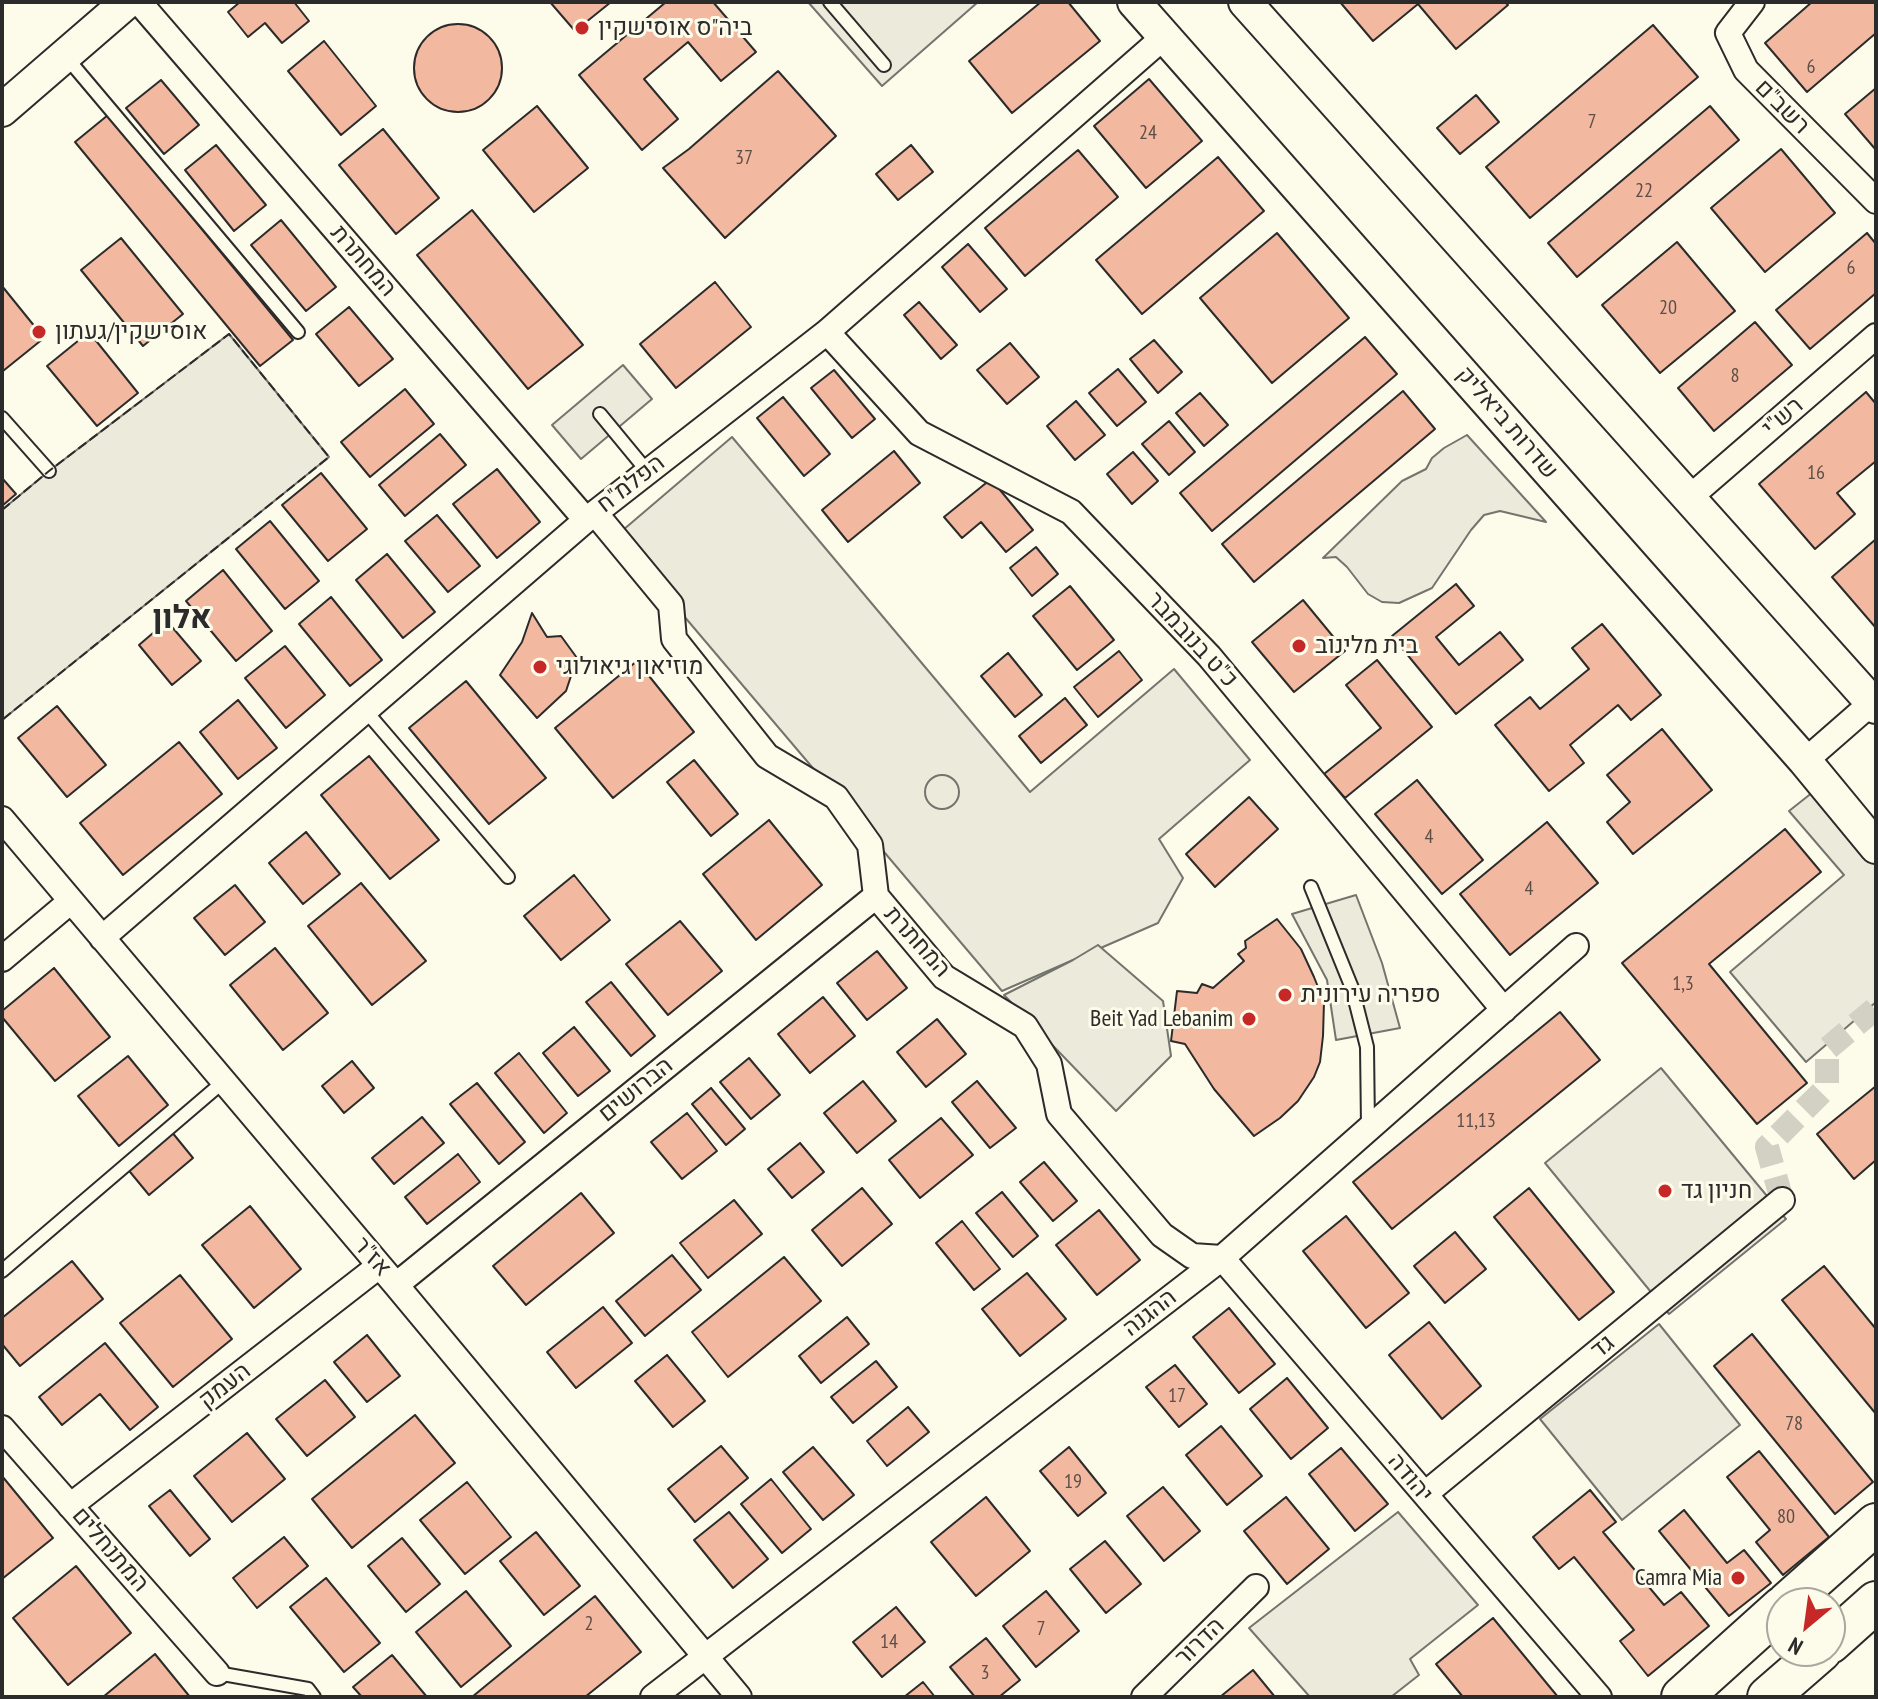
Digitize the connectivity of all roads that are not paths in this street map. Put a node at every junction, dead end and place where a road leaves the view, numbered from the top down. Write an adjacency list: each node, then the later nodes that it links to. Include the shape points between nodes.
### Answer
1 (127, 2): 8 (street)
2 (139, 2): 20 (street, המחתרת)
3 (830, 2): 9 (lane)
4 (1134, 2): 7 (street, שדרות ביאליק)
5 (1245, 2): 19 (street)
6 (1752, 2): 11 (street, רשב"ם, via 1728,33 1746,70)
7 (1165, 36): 13 (street, הפלמ"ח); 23 (street, שדרות ביאליק)
8 (65, 55): 10 (street); 12 (lane)
9 (884, 65)
10 (6, 97)
11 (1876, 201)
12 (298, 332)
13 (827, 332): 18 (street, הפלמ"ח); 33 (street, כ"ט בנובמבר, via 919,433 1071,512 1209,656)
14 (1876, 336): 19 (street, רש"י)
15 (600, 414): 18 (lane)
16 (2, 418): 17 (lane)
17 (49, 471)
18 (647, 471): 20 (street, הפלמ"ח)
19 (1689, 498): 21 (street)
20 (591, 516): 22 (street, הפלמ"ח); 28 (street, המחתרת, via 671,605 674,639 767,756 836,797 870,845)
21 (1875, 703): 23 (street)
22 (365, 710): 26 (lane); 30 (street, הפלמ"ח)
23 (1805, 761): 25 (street, שדרות ביאליק)
24 (2, 819): 29 (street, אז"ר)
25 (1876, 847)
26 (508, 877)
27 (1311, 887): 35 (lane, via 1352,988 1367,1047)
28 (876, 896): 37 (street, המחתרת, via 944,977 1025,1026 1049,1064 1059,1114 1162,1235 1192,1256); 40 (street, הברושים)
29 (71, 901): 30 (street, אז"ר); 32 (street)
30 (102, 938): 34 (street, אז"ר)
31 (1576, 946): 33 (street, ההגנה)
32 (2, 959)
33 (1504, 1010): 35 (street, ההגנה)
34 (223, 1082): 38 (street, אז"ר); 39 (lane)
35 (1368, 1129): 37 (street, ההגנה)
36 (1782, 1200): 42 (street, גד)
37 (1222, 1258): 42 (street, יהודה); 50 (street, ההגנה)
38 (379, 1266): 40 (street, אז"ר); 43 (street, העמק)
39 (2, 1271)
40 (396, 1285): 50 (street, אז"ר)
41 (2, 1428): 43 (street, המתנחלים)
42 (1425, 1494): 57 (street, יהודה)
43 (70, 1506): 52 (street, המתנחלים)
44 (1876, 1524): 46 (main road)
45 (1256, 1587): 56 (street, הדרור)
46 (1805, 1587)
47 (1876, 1602): 49 (main road)
48 (1766, 1621): 58 (main road)
49 (1846, 1629)
50 (704, 1658): 54 (street, ההגנה); 55 (street, אז"ר)
51 (1803, 1667): 59 (main road)
52 (217, 1673): 53 (lane, via 308,1689)
53 (314, 1697)
54 (653, 1697)
55 (739, 1697)
56 (1144, 1697)
57 (1599, 1697)
58 (1682, 1697)
59 (1768, 1697)

